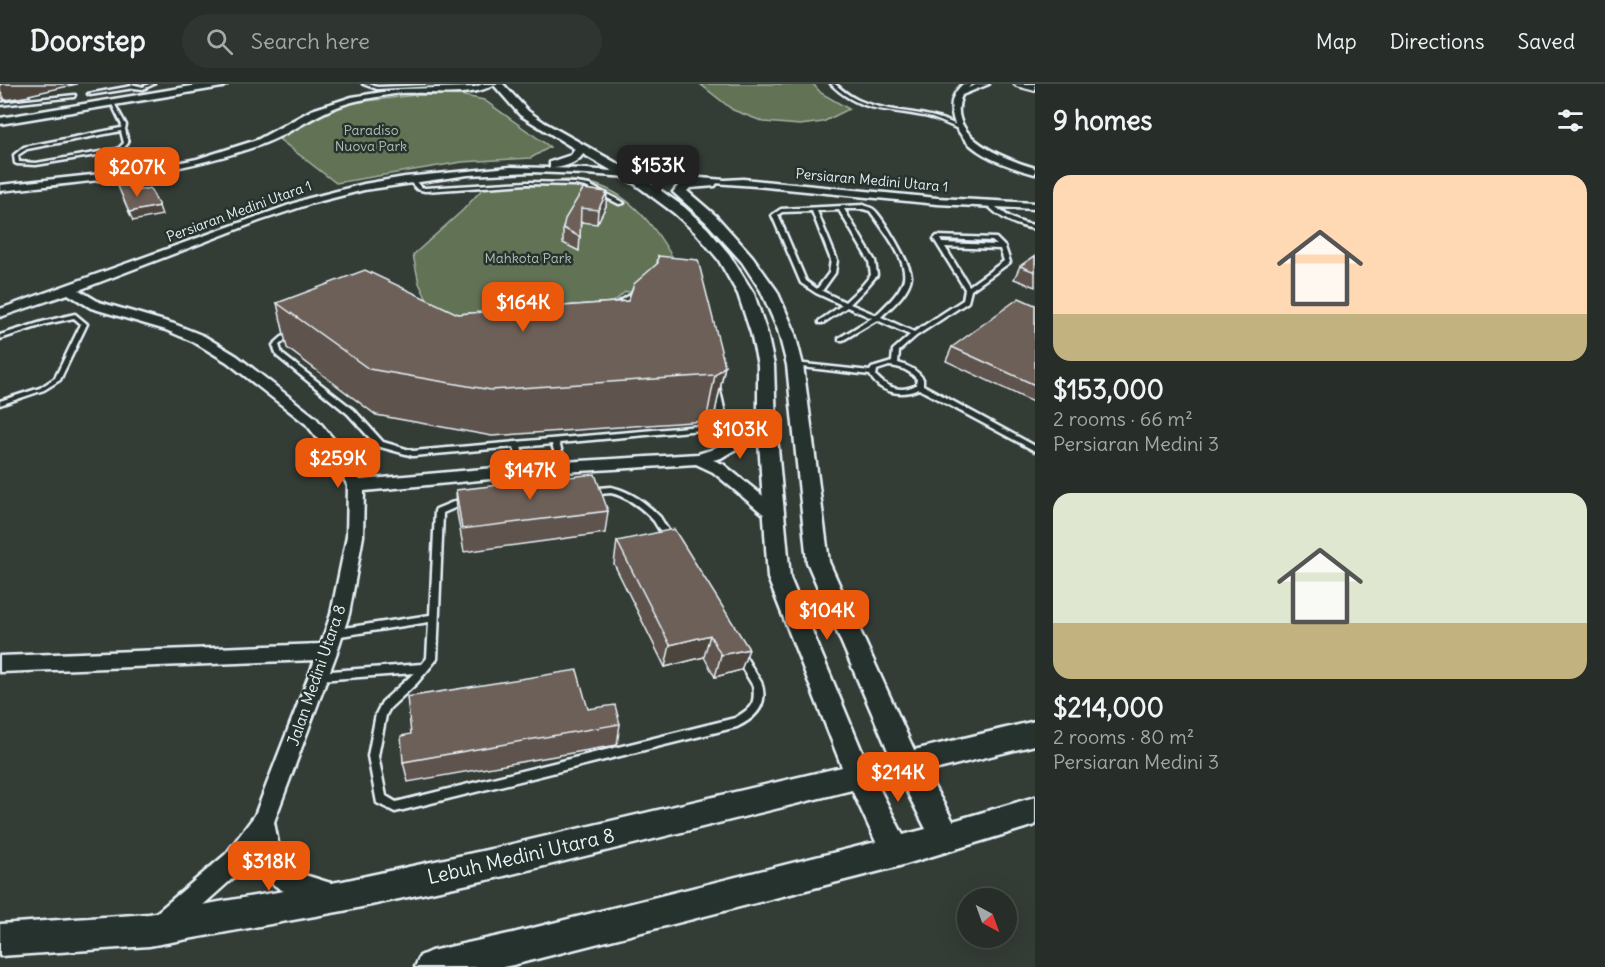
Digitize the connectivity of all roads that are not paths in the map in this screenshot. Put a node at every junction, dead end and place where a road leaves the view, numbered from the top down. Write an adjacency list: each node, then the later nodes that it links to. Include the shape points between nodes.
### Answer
1 (127, 84): 13 (lane, via 89,92)
2 (222, 84): 12 (street)
3 (365, 84): 4 (lane, via 377,88)
4 (438, 84): 5 (lane)
5 (455, 84)
6 (491, 84): 33 (street, via 476,89 400,92 344,101 260,142 188,164 103,178)
7 (498, 84): 24 (street, via 524,113)
8 (833, 84): 22 (lane, via 862,104 932,117)
9 (968, 84): 15 (street)
10 (986, 84): 15 (street)
11 (1020, 84): 14 (main road)
12 (193, 86): 13 (street)
13 (146, 88): 17 (street); 20 (street)
14 (1035, 88)
15 (961, 93): 22 (street, via 955,101)
16 (74, 94): 18 (lane)
17 (112, 103): 21 (street); 23 (lane)
18 (0, 104)
19 (542, 111): 28 (street, via 568,130)
20 (0, 116)
21 (0, 121)
22 (960, 128): 29 (street, via 970,141)
23 (123, 129): 23 (lane, via 26,148 16,155 17,163 36,164 119,150 126,143)
24 (581, 148): 25 (street, via 576,156); 27 (street)
25 (554, 165): 26 (street, Persiaran Medini Utara 1); 27 (street, Persiaran Medini Utara 1)
26 (533, 169): 27 (street, Persiaran Medini Utara 1); 30 (street, Persiaran Medini Utara 1)
27 (621, 170): 28 (street, Persiaran Medini Utara 1); 57 (street, via 702,231 724,257 746,294 766,365)
28 (648, 172): 31 (street, Persiaran Medini Utara 1); 32 (street, Persiaran Medini Utara 1); 34 (street)
29 (1035, 173)
30 (411, 180): 36 (lane, via 425,190 527,183 582,185); 43 (street, Persiaran Medini Utara 1, via 324,196 274,211)
31 (711, 183): 32 (street, Persiaran Medini Utara 1); 34 (street, via 686,184)
32 (753, 184): 37 (street, Persiaran Medini Utara 1)
33 (0, 188)
34 (679, 192): 53 (street, via 711,219 769,291 786,330)
35 (1035, 200): 37 (street, Persiaran Medini Utara 1)
36 (621, 203)
37 (989, 204): 38 (street, Persiaran Medini Utara 1); 41 (lane, via 1016,223)
38 (1035, 206)
39 (841, 208): 40 (lane); 45 (lane, via 872,261 873,275); 47 (lane, via 872,210 906,264 908,276 900,291)
40 (814, 210): 44 (lane, via 834,260 832,273); 44 (lane, via 775,215 803,282)
41 (1035, 227)
42 (968, 289): 42 (lane, via 937,239 939,237 994,238 1002,247 1007,262); 49 (lane, via 966,301)
43 (70, 290): 46 (street, Persiaran Medini Utara 1); 64 (street, Jalan Medini Utara 8, via 95,305 199,339 232,359 311,421 336,451)
44 (818, 292): 45 (lane)
45 (847, 305): 47 (lane); 48 (lane)
46 (0, 313)
47 (877, 318): 49 (lane); 51 (lane)
48 (821, 322)
49 (914, 334): 52 (lane, via 896,350)
50 (0, 338): 56 (lane, via 75,316 84,324 58,379 42,389)
51 (841, 339)
52 (895, 364): 54 (lane, via 882,365); 55 (lane, via 914,371 920,379)
53 (795, 365): 54 (lane); 73 (street, via 818,562)
54 (872, 373): 55 (lane, via 879,384 891,390)
55 (919, 386): 60 (lane)
56 (0, 403)
57 (767, 426): 61 (street, via 716,454); 65 (street)
58 (555, 441): 59 (lane); 59 (lane, via 701,428 718,418 721,413 697,302 673,291 642,291 598,320 563,336 537,345 489,352 448,347 379,308 365,307 284,338 276,345 279,355 351,412 380,444 412,454); 62 (lane)
59 (518, 444): 63 (lane)
60 (1035, 448)
61 (698, 459): 62 (street); 65 (street, via 718,468)
62 (563, 467): 63 (street)
63 (524, 471): 64 (street)
64 (356, 486): 67 (street, Jalan Medini Utara 8, via 356,536)
65 (773, 513): 74 (street, via 779,578)
66 (434, 618): 67 (lane); 70 (lane, via 432,659); 70 (lane, via 439,511 458,503 611,490 626,493 643,503 657,519 758,685 761,700 753,713 737,722 395,807 381,800 373,756 381,714)
67 (334, 633): 68 (street, Jalan Medini Utara 8)
68 (328, 652): 69 (street); 71 (street, Jalan Medini Utara 8)
69 (0, 664)
70 (425, 668): 71 (lane)
71 (319, 676): 76 (street, Jalan Medini Utara 8)
72 (1035, 733): 73 (street, Lebuh Medini Utara 8)
73 (906, 762): 74 (street, Lebuh Medini Utara 8); 77 (street)
74 (858, 774): 78 (street); 79 (street, Lebuh Medini Utara 8, via 496,863)
75 (1035, 811): 77 (street)
76 (263, 822): 79 (street, via 270,864 288,882); 80 (street, Jalan Medini Utara 8, via 234,862)
77 (946, 837): 78 (street)
78 (896, 852): 82 (street)
79 (343, 896): 80 (street, Lebuh Medini Utara 8)
80 (158, 928): 81 (street, Lebuh Medini Utara 8)
81 (0, 940)
82 (431, 967)

